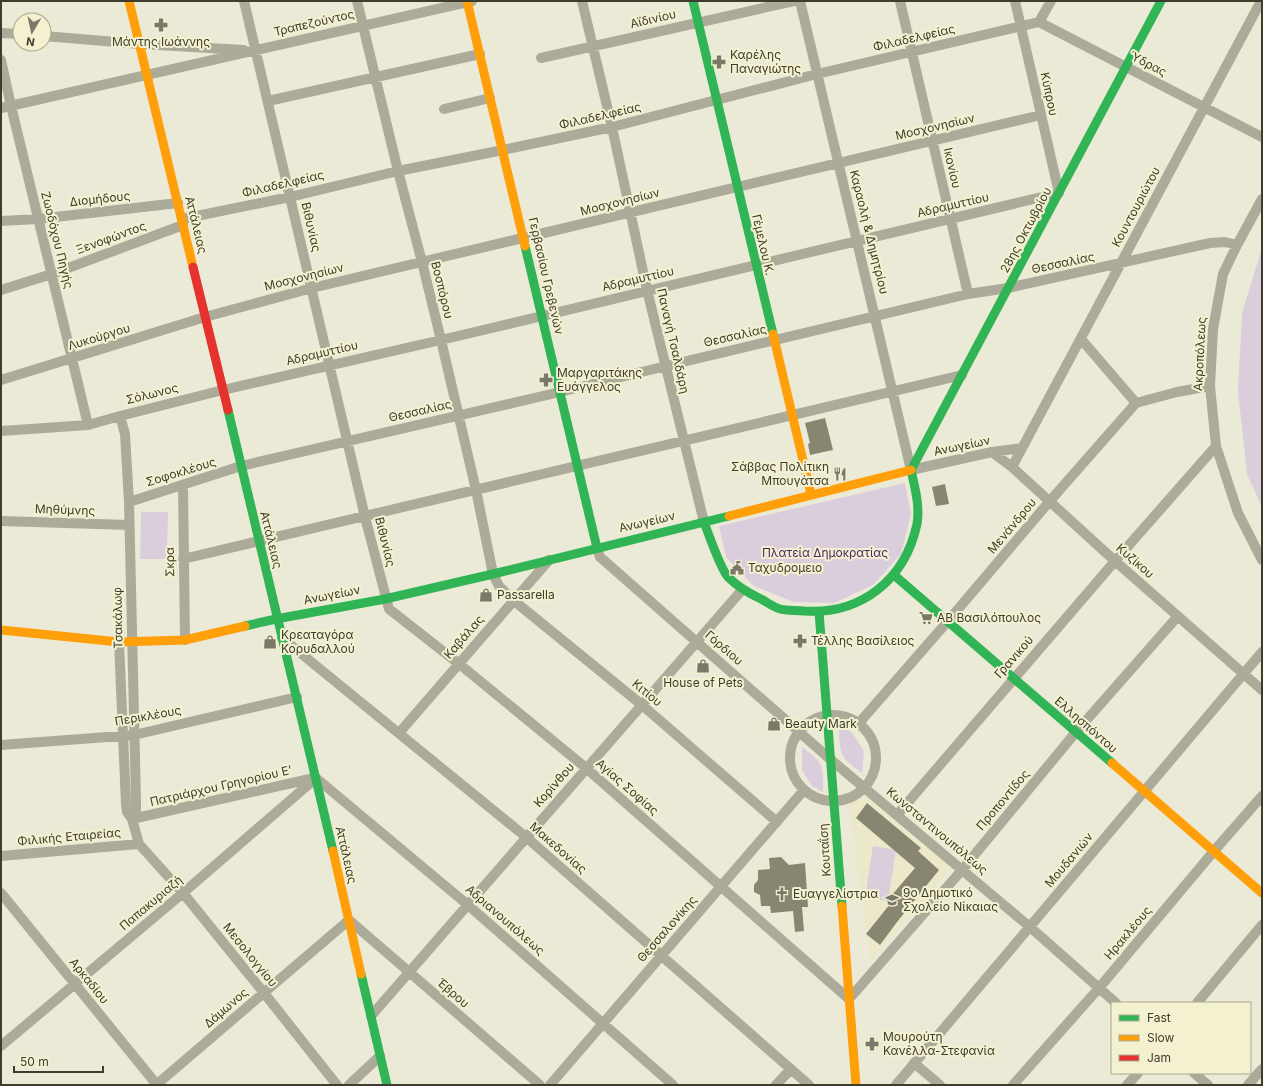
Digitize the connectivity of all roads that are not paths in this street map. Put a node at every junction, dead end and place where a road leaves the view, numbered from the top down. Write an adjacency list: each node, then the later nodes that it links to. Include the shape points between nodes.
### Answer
1 (130, 1): 21 (main road, Αττάλειας)
2 (244, 1): 23 (street, Βιθυνίας)
3 (357, 1): 16 (street, Βοσπόρου)
4 (469, 1): 16 (street, Τραπεζούντος); 25 (main road, Γερβασίου Γρεβενών)
5 (582, 1): 22 (street, Παναγή Τσαλδάρη)
6 (693, 1): 15 (main road, Γέμελου Κ.)
7 (794, 1): 15 (street, Αϊδινίου)
8 (800, 1): 29 (street, Καραολή & Δημητρίου)
9 (900, 1): 24 (street, Ικονίου)
10 (1015, 1): 17 (street, Κύπρου)
11 (1051, 1): 14 (street)
12 (1161, 1): 28 (main road, 28ης Οκτωβρίου)
13 (1261, 1): 36 (street, Κουντουριώτου)
14 (1039, 22): 17 (street); 28 (street, Ύδρας)
15 (698, 23): 22 (street, Αϊδινίου); 34 (main road, Γέμελου Κ.)
16 (363, 25): 23 (street, Τραπεζούντος); 31 (street, Βοσπόρου)
17 (1021, 26): 24 (street, Φιλαδελφείας); 38 (street, Κύπρου)
18 (1, 33): 19 (street)
19 (12, 34)
20 (52, 37): 21 (street, Τραπεζούντος)
21 (140, 44): 23 (street, Τραπεζούντος); 30 (main road, Αττάλειας)
22 (593, 46): 26 (street, Αϊδινίου); 39 (street, Παναγή Τσαλδάρη)
23 (256, 51): 30 (street, Τραπεζούντος); 33 (street, Βιθυνίας)
24 (912, 53): 29 (street, Φιλαδελφείας); 41 (street, Ικονίου)
25 (480, 54): 31 (street); 32 (main road, Γερβασίου Γρεβενών)
26 (541, 58)
27 (1, 60): 35 (street, Ζωοδόχου Πηγής)
28 (1126, 67): 36 (street, Ύδρας); 46 (main road, 28ης Οκτωβρίου)
29 (817, 74): 34 (street, Φιλαδελφείας); 43 (street, Καραολή & Δημητρίου)
30 (147, 75): 35 (street, Τραπεζούντος); 49 (main road, Αττάλειας)
31 (375, 77): 33 (street); 44 (street, Βοσπόρου)
32 (490, 98): 37 (street); 42 (main road, Γερβασίου Γρεβενών)
33 (268, 101): 47 (street, Βιθυνίας)
34 (717, 101): 39 (street, Φιλαδελφείας); 45 (main road, Γέμελου Κ.)
35 (6, 107): 51 (street, Ζωοδόχου Πηγής)
36 (1204, 107): 40 (street, Ύδρας); 59 (street, Κουντουριώτου)
37 (444, 109)
38 (1041, 115): 41 (street, Μοσχονησίων); 46 (street, Κύπρου)
39 (612, 127): 42 (street, Φιλαδελφείας); 50 (street, Παναγή Τσαλδάρη)
40 (1262, 137)
41 (932, 141): 43 (street, Μοσχονησίων); 52 (street, Ικονίου)
42 (503, 150): 44 (street, Φιλαδελφείας); 55 (main road, Γερβασίου Γρεβενών)
43 (839, 163): 45 (street, Μοσχονησίων); 56 (street, Καραολή & Δημητρίου)
44 (398, 171): 47 (street, Φιλαδελφείας); 58 (street, Βοσπόρου)
45 (737, 187): 50 (street, Μοσχονησίων); 60 (main road, Γέμελου Κ.)
46 (1059, 194): 52 (street, Αδραμυττίου); 63 (main road, 28ης Οκτωβρίου)
47 (290, 196): 54 (street, Φιλαδελφείας); 62 (street, Βιθυνίας)
48 (1262, 199): 57 (street, Ακροπόλεως)
49 (178, 203): 51 (street, Διομήδους); 54 (main road, Αττάλειας)
50 (631, 213): 55 (street, Μοσχονησίων); 65 (street, Παναγή Τσαλδάρη)
51 (38, 219): 53 (street, Διομήδους); 61 (street, Ζωοδόχου Πηγής)
52 (950, 219): 56 (street, Αδραμυττίου); 66 (street, Ικονίου)
53 (1, 222)
54 (182, 222): 61 (street, Ξενοφώντος); 69 (main road, Αττάλειας)
55 (524, 239): 58 (street, Μοσχονησίων); 67 (main road, Γερβασίου Γρεβενών)
56 (857, 241): 60 (street, Αδραμυττίου); 68 (street, Καραολή & Δημητρίου)
57 (1237, 245): 59 (street, Θεσσαλίας, via 1225,242 1210,243); 78 (street, Ακροπόλεως, via 1223,274 1213,329)
58 (422, 262): 62 (street, Μοσχονησίων); 71 (street, Βοσπόρου)
59 (1121, 264): 63 (street, Θεσσαλίας); 70 (street, Κουντουριώτου)
60 (756, 265): 65 (street, Αδραμυττίου); 72 (main road, Γέμελου Κ.)
61 (52, 274): 64 (street, Ξενοφώντος); 73 (street, Ζωοδόχου Πηγής)
62 (312, 288): 69 (street, Μοσχονησίων); 74 (street, Βιθυνίας)
63 (1008, 288): 66 (street, Θεσσαλίας); 76 (main road, 28ης Οκτωβρίου)
64 (1, 290)
65 (647, 290): 67 (street, Αδραμυττίου); 75 (street, Παναγή Τσαλδάρη)
66 (968, 294): 68 (street, Θεσσαλίας)
67 (542, 315): 71 (street, Αδραμυττίου); 81 (main road, Γερβασίου Γρεβενών)
68 (876, 316): 72 (street, Θεσσαλίας); 80 (street, Καραολή & Δημητρίου)
69 (205, 317): 73 (street, Λυκούργου); 79 (main road, Αττάλειας)
70 (1080, 339): 82 (street); 91 (street, Κουντουριώτου)
71 (441, 340): 74 (street, Αδραμυττίου); 83 (street, Βοσπόρου)
72 (774, 340): 75 (street, Θεσσαλίας); 84 (main road, Γέμελου Κ.)
73 (72, 359): 77 (street, Λυκούργου); 86 (street, Ζωοδόχου Πηγής)
74 (330, 365): 79 (street, Αδραμυττίου); 88 (street, Βιθυνίας)
75 (666, 366): 81 (street, Θεσσαλίας); 89 (street, Παναγή Τσαλδάρη)
76 (962, 375): 80 (street); 96 (main road, 28ης Οκτωβρίου)
77 (1, 380)
78 (1210, 386): 82 (street); 90 (street, Ακροπόλεως)
79 (223, 390): 85 (street, Σόλωνος); 93 (main road, Αττάλειας)
80 (894, 391): 84 (street); 96 (street, Καραολή & Δημητρίου)
81 (560, 392): 83 (street, Θεσσαλίας); 94 (main road, Γερβασίου Γρεβενών)
82 (1136, 403): 101 (street, Μενάνδρου)
83 (459, 415): 88 (street, Θεσσαλίας); 98 (street, Βοσπόρου)
84 (792, 415): 89 (street); 99 (main road, Γέμελου Κ.)
85 (120, 416): 86 (street, Σόλωνος); 100 (street, Τσακάλωφ, via 124,434)
86 (88, 425): 87 (street, Σόλωνος)
87 (1, 431)
88 (348, 441): 93 (street, Θεσσαλίας); 102 (street, Βιθυνίας)
89 (684, 441): 94 (street); 104 (street, Παναγή Τσαλδάρη)
90 (1216, 446): 110 (street, Ακροπόλεως, via 1238,513); 111 (street, Γρανικού)
91 (1022, 448): 92 (street, Ανωγείων); 95 (street, Κουντουριώτου)
92 (992, 452): 95 (street, Κυζίκου); 96 (street, Ανωγείων)
93 (241, 466): 97 (street, Σοφοκλέους); 106 (main road, Αττάλειας)
94 (577, 466): 98 (street); 107 (main road, Γερβασίου Γρεβενών)
95 (1012, 467): 101 (street, Κυζίκου)
96 (911, 470): 99 (main road, Ανωγείων); 113 (main road, via 918,503 917,528 909,550)
97 (183, 484): 100 (street, Σοφοκλέους); 108 (street, Σκρα)
98 (476, 490): 102 (street); 112 (street, Βοσπόρου)
99 (811, 494): 104 (main road, Ανωγείων)
100 (129, 502): 105 (street, Τσακάλωφ)
101 (1050, 502): 111 (street, Κυζίκου); 121 (street, Μενάνδρου)
102 (365, 517): 106 (street); 116 (street, Βιθυνίας)
103 (1, 521): 105 (street, Μηθύμνης)
104 (704, 522): 107 (main road, Ανωγείων); 115 (main road, via 727,576)
105 (129, 525): 126 (street, Τσακάλωφ)
106 (259, 542): 108 (street); 120 (main road, Αττάλειας)
107 (598, 552): 109 (main road, Ανωγείων); 127 (street, Γόρδιου)
108 (183, 559): 124 (street, Σκρα)
109 (549, 560): 112 (main road, Ανωγείων); 117 (street, Καβάλας)
110 (1262, 560)
111 (1115, 561): 119 (street, Κυζίκου); 131 (street, Γρανικού)
112 (493, 574): 114 (street, Βοσπόρου); 116 (main road, Ανωγείων)
113 (894, 574): 118 (main road, via 858,603); 121 (main road, Ελλησπόντου)
114 (499, 586): 117 (street, Κιτίου)
115 (742, 590): 118 (main road, via 780,609); 127 (street, Κορίνθου)
116 (386, 599): 120 (main road, Ανωγείων); 129 (street, Αγίας Σοφίας, via 389,609)
117 (514, 600): 129 (street, Καβάλας); 134 (street, Κιτίου)
118 (819, 612): 135 (main road, Κουταΐση)
119 (1178, 616): 130 (street, Κυζίκου); 138 (street, Προποντίδος)
120 (278, 619): 123 (main road, Αττάλειας); 124 (main road, Ανωγείων)
121 (948, 622): 131 (main road, Ελλησπόντου); 136 (street, Μενάνδρου)
122 (1, 630): 125 (main road, Ανωγείων)
123 (282, 638): 133 (main road, Αττάλειας); 139 (street, Μακεδονίας)
124 (185, 640): 126 (main road, Ανωγείων)
125 (119, 642): 126 (main road, Ανωγείων); 141 (street, Τσακάλωφ)
126 (131, 642): 140 (street, Τσακάλωφ)
127 (696, 642): 134 (street, Κορίνθου); 137 (street, Γόρδιου)
128 (1262, 652): 130 (street, Μουδανιών)
129 (458, 663): 139 (street, Καβάλας); 144 (street, Αγίας Σοφίας)
130 (1244, 674): 132 (street, Κυζίκου); 148 (street, Μουδανιών)
131 (1014, 678): 138 (main road, Ελλησπόντου); 151 (street, Γρανικού)
132 (1262, 690)
133 (297, 697): 140 (street, Περικλέους); 145 (main road, Αττάλειας)
134 (642, 705): 144 (street, Κορίνθου); 153 (street, Κιτίου)
135 (827, 715): 136 (street, via 843,716); 137 (street, via 813,720); 143 (main road, Κουταΐση)
136 (859, 723): 146 (street, via 873,741 876,755 873,775)
137 (799, 732): 143 (street, Γόρδιου); 147 (street, via 793,741 790,757 793,775)
138 (1076, 732): 148 (main road, Ελλησπόντου); 158 (street, Προποντίδος)
139 (399, 733): 154 (street, Μακεδονίας)
140 (134, 735): 141 (street, Περικλέους); 152 (street, Τσακάλωφ, via 136,811)
141 (122, 736): 142 (street, Περικλέους); 152 (street, Τσακάλωφ, via 126,804 127,812)
142 (1, 745)
143 (830, 759): 146 (street, Κωνσταντινουπόλεως); 150 (main road, Κουταΐση)
144 (586, 768): 154 (street, Κορίνθου); 159 (street, Αγίας Σοφίας)
145 (316, 778): 152 (street, Πατριάρχου Γρηγορίου Ε'); 161 (street, Παπακυριαζή); 163 (street, Αδριανουπόλεως); 164 (main road, Αττάλειας)
146 (865, 788): 150 (street); 151 (street, Κωνσταντινουπόλεως)
147 (804, 790): 150 (street, via 818,798); 153 (street, Θεσσαλονίκης)
148 (1144, 791): 156 (main road, Ελλησπόντου); 166 (street, Μουδανιών)
149 (1262, 796): 156 (street, Ηρακλέους)
150 (834, 802): 172 (main road, Κουταΐση)
151 (897, 815): 158 (street, Κωνσταντινουπόλεως)
152 (132, 819): 155 (street, Τσακάλωφ)
153 (777, 822): 159 (street, Θεσσαλονίκης)
154 (526, 837): 163 (street, Κορίνθου); 167 (street, Μακεδονίας)
155 (139, 844): 157 (street, Φιλικής Εταιρείας); 161 (street, Μεσολογγίου)
156 (1214, 851): 162 (main road, Ελλησπόντου); 170 (street, Ηρακλέους)
157 (1, 856)
158 (962, 870): 166 (street, Κωνσταντινουπόλεως); 172 (street, Προποντίδος)
159 (721, 887): 167 (street, Θεσσαλονίκης); 172 (street, Αγίας Σοφίας)
160 (1, 893): 169 (street, Αρκαδίου)
161 (183, 893): 169 (street, Παπακυριαζή); 171 (street, Μεσολογγίου)
162 (1262, 893)
163 (468, 905): 168 (street, Κορίνθου); 176 (street, Αδριανουπόλεως)
164 (349, 920): 168 (street, Έβρου); 171 (street, Δάμωνος); 175 (main road, Αττάλειας)
165 (1262, 925): 174 (street)
166 (1030, 927): 170 (street, Κωνσταντινουπόλεως); 179 (street, Μουδανιών)
167 (662, 956): 176 (street, Θεσσαλονίκης); 180 (street, Μακεδονίας)
168 (409, 972): 175 (street, Κορίνθου); 188 (street, Έβρου)
169 (75, 983): 177 (street, Παπακυριαζή); 184 (street, Αρκαδίου)
170 (1099, 988): 173 (street, Κωνσταντινουπόλεως); 196 (street, Ηρακλέους)
171 (264, 993): 184 (street, Δάμωνος); 185 (street, Μεσολογγίου)
172 (849, 999): 193 (main road, Κουταΐση)
173 (1115, 1002)
174 (1198, 1002)
175 (371, 1016): 178 (main road, Αττάλειας)
176 (604, 1023): 189 (street, Θεσσαλονίκης); 190 (street, Αδριανουπόλεως)
177 (1, 1046)
178 (380, 1056): 186 (street); 187 (main road, Αττάλειας)
179 (914, 1064): 194 (street, Μουδανιών); 195 (street)
180 (790, 1069): 191 (street); 192 (street, Μακεδονίας)
181 (1262, 1069): 199 (street)
182 (1137, 1074): 197 (street)
183 (1195, 1074): 198 (street)
184 (156, 1085)
185 (337, 1085)
186 (349, 1085)
187 (387, 1085)
188 (540, 1085)
189 (550, 1085)
190 (673, 1085)
191 (776, 1085)
192 (809, 1085)
193 (856, 1085)
194 (896, 1085)
195 (940, 1085)
196 (1012, 1085)
197 (1128, 1085)
198 (1208, 1085)
199 (1248, 1085)

